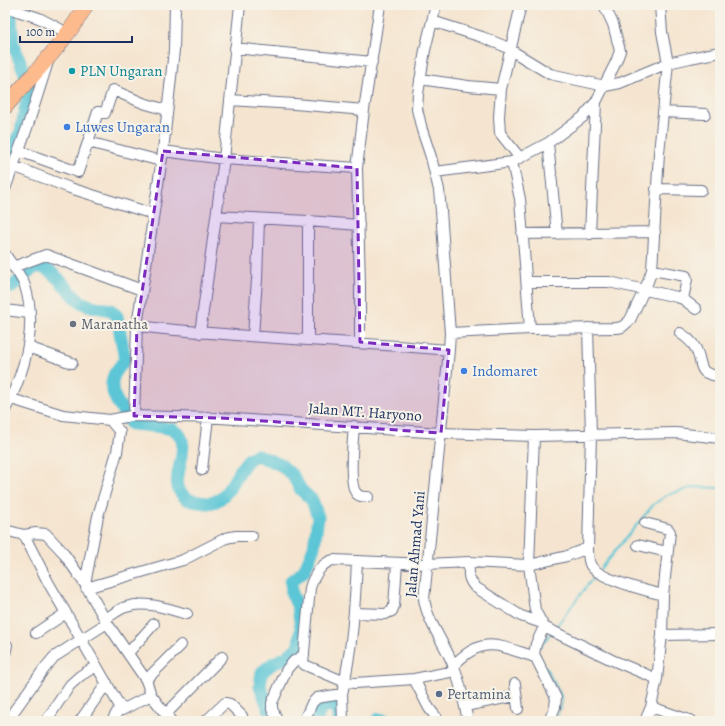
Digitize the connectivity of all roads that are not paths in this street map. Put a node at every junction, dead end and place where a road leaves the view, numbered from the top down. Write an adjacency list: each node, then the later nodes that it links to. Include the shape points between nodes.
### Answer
1 (76, 5): 12 (highway)
2 (86, 5): 16 (highway)
3 (175, 5): 25 (street, via 174,50)
4 (240, 5): 13 (street)
5 (380, 5): 17 (street)
6 (436, 5): 11 (street, Jalan Ahmad Yani)
7 (521, 5): 14 (street)
8 (604, 5): 20 (street, via 613,24 620,50)
9 (660, 5): 18 (street)
10 (10, 8): 12 (street, via 39,18)
11 (432, 21): 14 (street, via 482,37); 19 (street, Jalan Ahmad Yani)
12 (60, 29): 22 (highway)
13 (235, 48): 17 (street); 23 (street)
14 (511, 50): 20 (street, via 550,74); 21 (street)
15 (720, 52): 18 (street)
16 (49, 58): 22 (highway); 31 (street)
17 (372, 62): 26 (street)
18 (668, 63): 20 (street, via 620,83); 27 (street)
19 (420, 79): 21 (street); 37 (street, Jalan Ahmad Yani, via 417,110)
20 (605, 86): 24 (street)
21 (501, 89): 34 (street, via 500,133)
22 (9, 97)
23 (230, 100): 26 (street); 33 (street)
24 (596, 102): 30 (street, via 583,117); 49 (street)
25 (167, 110): 29 (street, via 113,90 105,113 98,112); 32 (street)
26 (364, 110): 36 (street)
27 (663, 112): 28 (street); 39 (street)
28 (705, 114)
29 (88, 142): 31 (street, via 78,172); 32 (street)
30 (548, 143): 34 (street); 48 (street)
31 (20, 151): 35 (street)
32 (162, 156): 33 (street); 41 (street)
33 (224, 159): 36 (street); 42 (street)
34 (516, 160): 37 (street); 47 (street)
35 (13, 166): 38 (street); 41 (street, via 70,188)
36 (357, 168): 45 (street)
37 (435, 172): 64 (street, Jalan Ahmad Yani, via 442,211)
38 (5, 189)
39 (656, 189): 40 (street); 46 (street)
40 (701, 190)
41 (153, 214): 54 (street)
42 (216, 216): 43 (street); 63 (street)
43 (259, 219): 44 (street); 66 (street)
44 (308, 221): 45 (street); 67 (street)
45 (359, 226): 68 (street)
46 (655, 232): 49 (street); 52 (street)
47 (522, 234): 48 (street); 53 (street)
48 (557, 234): 49 (street)
49 (590, 234)
50 (5, 254): 51 (street)
51 (15, 269): 54 (street, via 46,255); 59 (street, via 24,284)
52 (652, 270): 55 (street); 56 (street, via 686,276)
53 (527, 282): 55 (street, via 596,281); 62 (street)
54 (142, 290): 60 (street)
55 (644, 290): 56 (street); 61 (street, via 627,324 617,328)
56 (683, 299): 58 (street)
57 (5, 310): 59 (street)
58 (696, 310)
59 (29, 314): 69 (street)
60 (137, 326): 63 (street); 75 (street)
61 (588, 328): 62 (street); 80 (street)
62 (530, 329): 64 (street)
63 (200, 333): 66 (street)
64 (450, 333): 70 (street, Jalan Ahmad Yani)
65 (680, 333): 72 (street, via 696,348 702,369 706,373)
66 (253, 336): 67 (street)
67 (308, 339): 68 (street)
68 (360, 342): 70 (street)
69 (28, 347): 71 (street); 73 (street, via 23,366)
70 (449, 350): 79 (street, Jalan Ahmad Yani)
71 (72, 363)
72 (720, 376)
73 (8, 398): 74 (street); 77 (street, Jalan MT. Haryono, via 63,415)
74 (5, 410)
75 (133, 416): 76 (street, Jalan MT. Haryono); 77 (street, Jalan MT. Haryono)
76 (208, 417): 78 (street, Jalan MT. Haryono); 83 (street)
77 (110, 420): 97 (street, via 120,432 117,452 98,516)
78 (354, 426): 79 (street, Jalan MT. Haryono); 84 (street, via 352,483 356,493)
79 (441, 433): 81 (street, Jalan MT. Haryono); 95 (street, Jalan Ahmad Yani)
80 (591, 434): 81 (street, Jalan MT. Haryono); 82 (street, Jalan MT. Haryono, via 676,433); 90 (street)
81 (534, 436): 96 (street)
82 (720, 438)
83 (202, 470)
84 (368, 497)
85 (645, 523): 91 (street, via 669,530)
86 (5, 530): 87 (street)
87 (24, 535): 97 (street, via 36,533 48,536 62,551); 99 (street)
88 (252, 536): 97 (street, via 226,538 183,560)
89 (638, 545): 91 (street)
90 (588, 548): 96 (street); 98 (street, via 590,564 598,573)
91 (667, 552): 98 (street)
92 (357, 561): 94 (street); 100 (street); 111 (street, via 327,562 314,578 310,588)
93 (469, 562): 95 (street); 96 (street); 104 (street, via 470,581 475,587 521,616)
94 (397, 563): 95 (street); 100 (street, via 392,611 386,614)
95 (426, 564): 115 (street, Jalan Ahmad Yani, via 424,599 427,614)
96 (529, 565): 104 (street, via 535,610)
97 (86, 586): 102 (street)
98 (663, 596): 107 (street)
99 (66, 613): 105 (street); 108 (street)
100 (354, 613): 119 (street)
101 (187, 614): 102 (street, via 145,604 132,605 124,607)
102 (106, 621): 108 (street); 110 (street)
103 (154, 624): 110 (street)
104 (547, 628): 112 (street, via 535,648); 117 (street)
105 (36, 633)
106 (720, 634): 107 (street)
107 (662, 635): 117 (street)
108 (81, 639): 114 (street); 130 (street, via 54,657 14,711)
109 (181, 645): 118 (street)
110 (128, 653): 118 (street)
111 (304, 654): 119 (street, via 304,665); 137 (street, via 287,669 272,702 272,709)
112 (535, 657): 115 (street, via 493,644 469,651); 142 (street, via 556,698)
113 (222, 658): 129 (street)
114 (96, 666): 120 (street); 131 (street, via 70,685)
115 (454, 668): 116 (street); 125 (street, Jalan Ahmad Yani)
116 (414, 679): 119 (street); 140 (street, via 429,708)
117 (657, 679): 126 (street)
118 (146, 680): 123 (street)
119 (345, 682): 122 (street)
120 (107, 683): 127 (street); 132 (street)
121 (515, 684): 124 (street)
122 (342, 694): 138 (street, via 316,698); 139 (street)
123 (152, 695): 127 (street); 129 (street)
124 (516, 696): 125 (street); 128 (street)
125 (465, 706): 141 (street, Jalan Ahmad Yani)
126 (651, 706): 143 (street); 144 (street)
127 (121, 708): 133 (street); 134 (street)
128 (518, 709)
129 (168, 718)
130 (11, 721)
131 (46, 721)
132 (80, 721)
133 (112, 721)
134 (122, 721)
135 (206, 721): 136 (street, via 225,703 230,704 242,716)
136 (243, 721)
137 (278, 721)
138 (304, 721)
139 (343, 721)
140 (440, 721)
141 (468, 721)
142 (549, 721)
143 (645, 721)
144 (692, 721)

